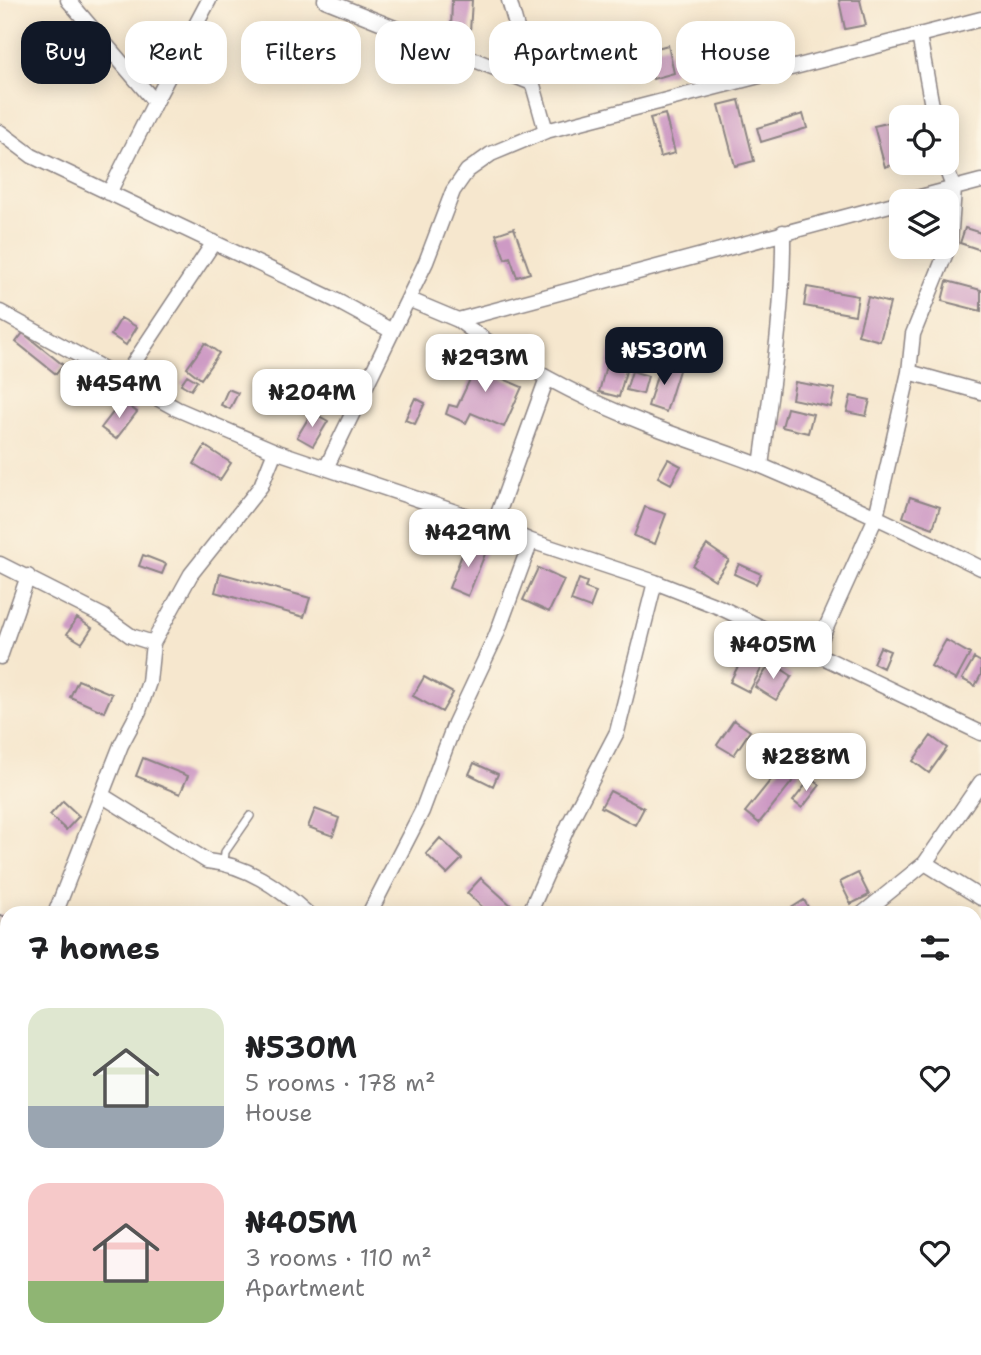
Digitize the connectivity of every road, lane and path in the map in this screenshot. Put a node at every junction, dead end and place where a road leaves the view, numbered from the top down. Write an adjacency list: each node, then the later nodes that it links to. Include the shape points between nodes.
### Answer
1 (68, 0): 10 (street)
2 (209, 0): 10 (street)
3 (325, 0): 8 (street)
4 (509, 0): 6 (street)
5 (981, 19): 7 (street)
6 (515, 21)
7 (919, 35): 11 (street); 12 (street)
8 (489, 65)
9 (533, 84): 12 (street)
10 (155, 102): 17 (street)
11 (932, 105)
12 (546, 131): 22 (street, via 491,154 467,171 453,191)
13 (0, 132): 17 (street, via 32,156)
14 (949, 175): 16 (street)
15 (981, 181): 16 (street)
16 (954, 189)
17 (109, 193): 20 (street)
18 (889, 206): 19 (street)
19 (783, 232): 24 (street); 31 (street, via 781,296)
20 (214, 242): 25 (street); 28 (street)
21 (943, 259): 26 (street, via 913,334)
22 (408, 299): 24 (street); 25 (street)
23 (0, 312): 28 (street)
24 (458, 320): 27 (street, via 502,354)
25 (393, 331): 32 (street)
26 (909, 372): 29 (street); 33 (street)
27 (547, 378): 31 (street, via 641,422); 34 (street)
28 (123, 379): 30 (street, via 177,409)
29 (981, 392)
30 (275, 451): 32 (street); 40 (street, via 261,486 191,574)
31 (761, 466): 33 (street)
32 (326, 468): 34 (street)
33 (876, 517): 37 (street); 41 (street)
34 (494, 525): 35 (street)
35 (531, 541): 39 (street); 52 (street, via 422,810)
36 (0, 564): 38 (street)
37 (981, 568)
38 (28, 576): 40 (street, via 131,636); 42 (street)
39 (655, 582): 41 (street); 53 (street, via 617,732)
40 (153, 643): 45 (street, via 149,682)
41 (815, 652): 43 (street)
42 (0, 657)
43 (981, 733)
44 (981, 782): 48 (street)
45 (103, 796): 47 (street, via 207,861); 50 (street)
46 (250, 816): 47 (lane, via 225,852)
47 (224, 863): 51 (street, via 267,880)
48 (925, 863): 49 (street); 54 (street)
49 (981, 898)
50 (58, 906)
51 (298, 906)
52 (373, 906)
53 (533, 906)
54 (872, 906)

